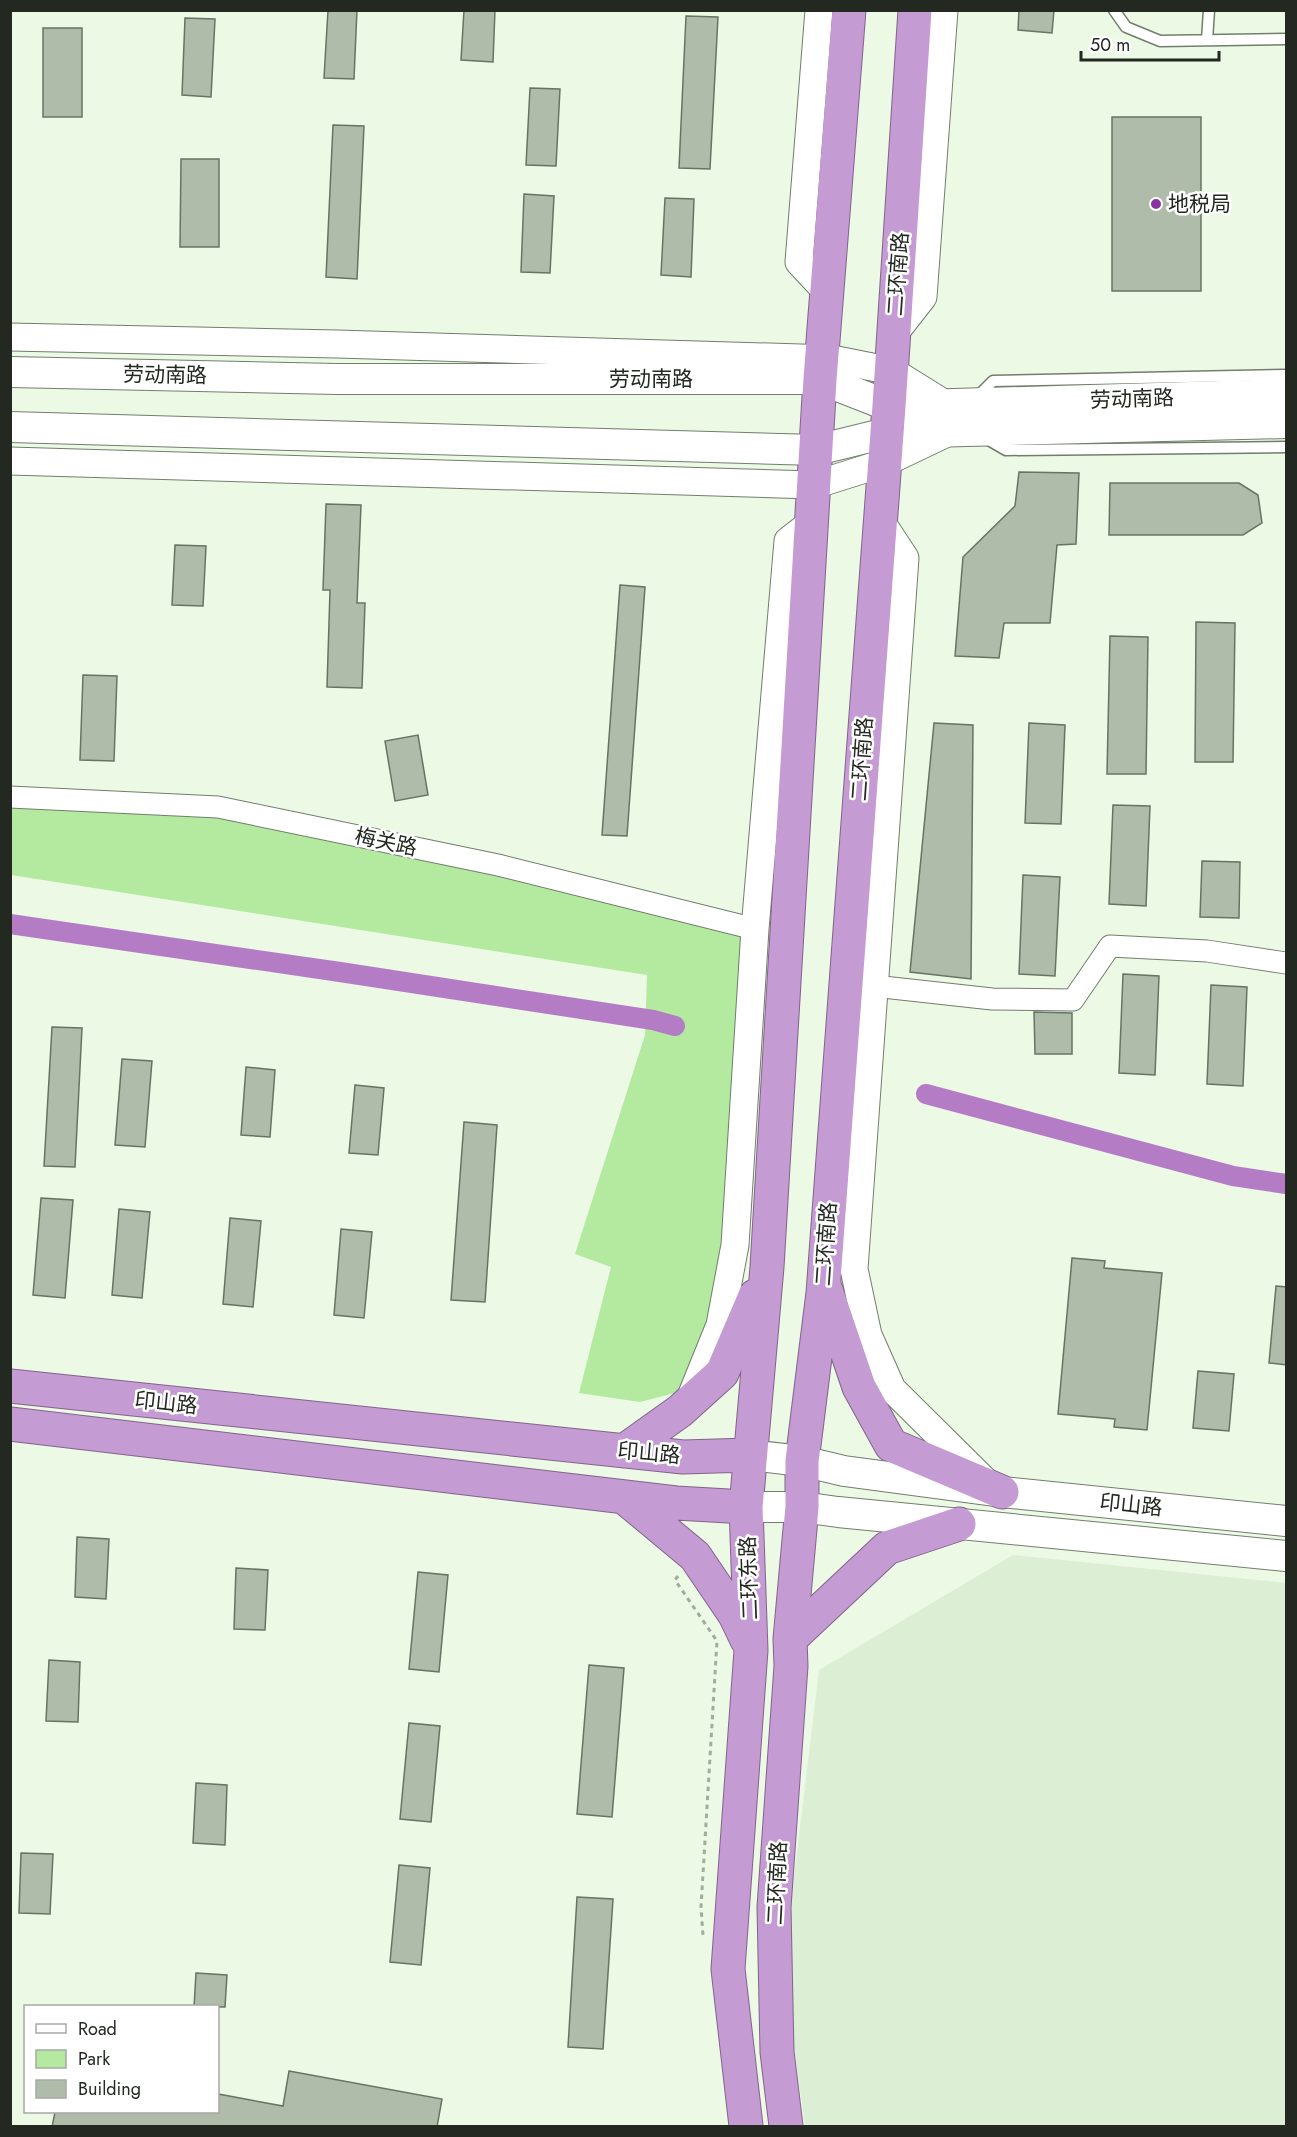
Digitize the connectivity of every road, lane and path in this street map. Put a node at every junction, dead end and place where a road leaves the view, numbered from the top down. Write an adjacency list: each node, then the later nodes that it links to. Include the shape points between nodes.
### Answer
1 (819, 10): 9 (street, via 799,262)
2 (849, 10): 9 (highway)
3 (915, 10): 10 (highway, 二环南路)
4 (944, 10): 10 (street, via 923,297)
5 (1114, 10): 8 (lane, via 1126,27 1160,41)
6 (1209, 10): 8 (lane)
7 (1287, 39): 8 (lane)
8 (1207, 40)
9 (827, 292): 12 (highway)
10 (894, 333): 13 (highway, 二环南路)
11 (10, 338): 12 (street, via 361,344)
12 (820, 369): 13 (street, via 832,359); 14 (main road, 劳动南路, via 337,379); 20 (main road, 劳动南路); 22 (highway)
13 (892, 371): 17 (street); 20 (highway, 二环南路)
14 (10, 372)
15 (1287, 375): 17 (lane, via 993,381)
16 (1287, 394): 17 (main road, 劳动南路)
17 (960, 418): 18 (main road, 劳动南路); 20 (main road, 劳动南路); 21 (lane, via 1006,450)
18 (1287, 423)
19 (10, 427): 22 (main road, 劳动南路)
20 (886, 434): 22 (main road, 劳动南路); 24 (street); 25 (highway, 二环南路)
21 (1287, 447)
22 (817, 450): 24 (highway)
23 (10, 462): 24 (street)
24 (814, 485): 26 (highway)
25 (880, 520): 30 (street, via 905,558); 32 (highway, 二环南路)
26 (811, 523): 28 (street, via 788,541); 31 (highway)
27 (10, 797): 28 (street, 梅关路, via 218,807 498,865)
28 (755, 929): 34 (street, via 735,1245 720,1325)
29 (1287, 963): 30 (street, via 1207,951 1110,946 1073,1000 992,999)
30 (874, 986): 39 (street, via 854,1269 868,1335 891,1389)
31 (767, 1267): 34 (highway, via 722,1373); 37 (highway)
32 (824, 1281): 38 (highway, 二环南路); 39 (highway, via 859,1387 891,1445)
33 (10, 1386): 36 (highway, 印山路)
34 (687, 1405): 36 (highway)
35 (10, 1424): 40 (highway, 印山路)
36 (624, 1451): 37 (highway, 印山路, via 683,1457)
37 (749, 1455): 38 (main road, 印山路); 41 (highway)
38 (802, 1461): 39 (main road, 印山路, via 844,1471); 42 (highway, 二环南路)
39 (997, 1490): 43 (main road, 印山路)
40 (624, 1497): 41 (highway, 印山路); 45 (highway)
41 (746, 1507): 42 (main road, 印山路); 48 (highway, 二环东路)
42 (802, 1507): 44 (main road, 印山路); 47 (highway, 二环东路)
43 (1287, 1521)
44 (959, 1524): 46 (main road, 印山路); 47 (highway, via 887,1548)
45 (695, 1556): 48 (highway, via 735,1615); 49 (path, via 675,1580 717,1641 701,1907)
46 (1287, 1556)
47 (790, 1639): 51 (highway, 二环南路, via 774,1906 777,2052)
48 (751, 1650): 50 (highway, 二环南路, via 728,1969)
49 (704, 1942)
50 (746, 2127)
51 (786, 2127)

